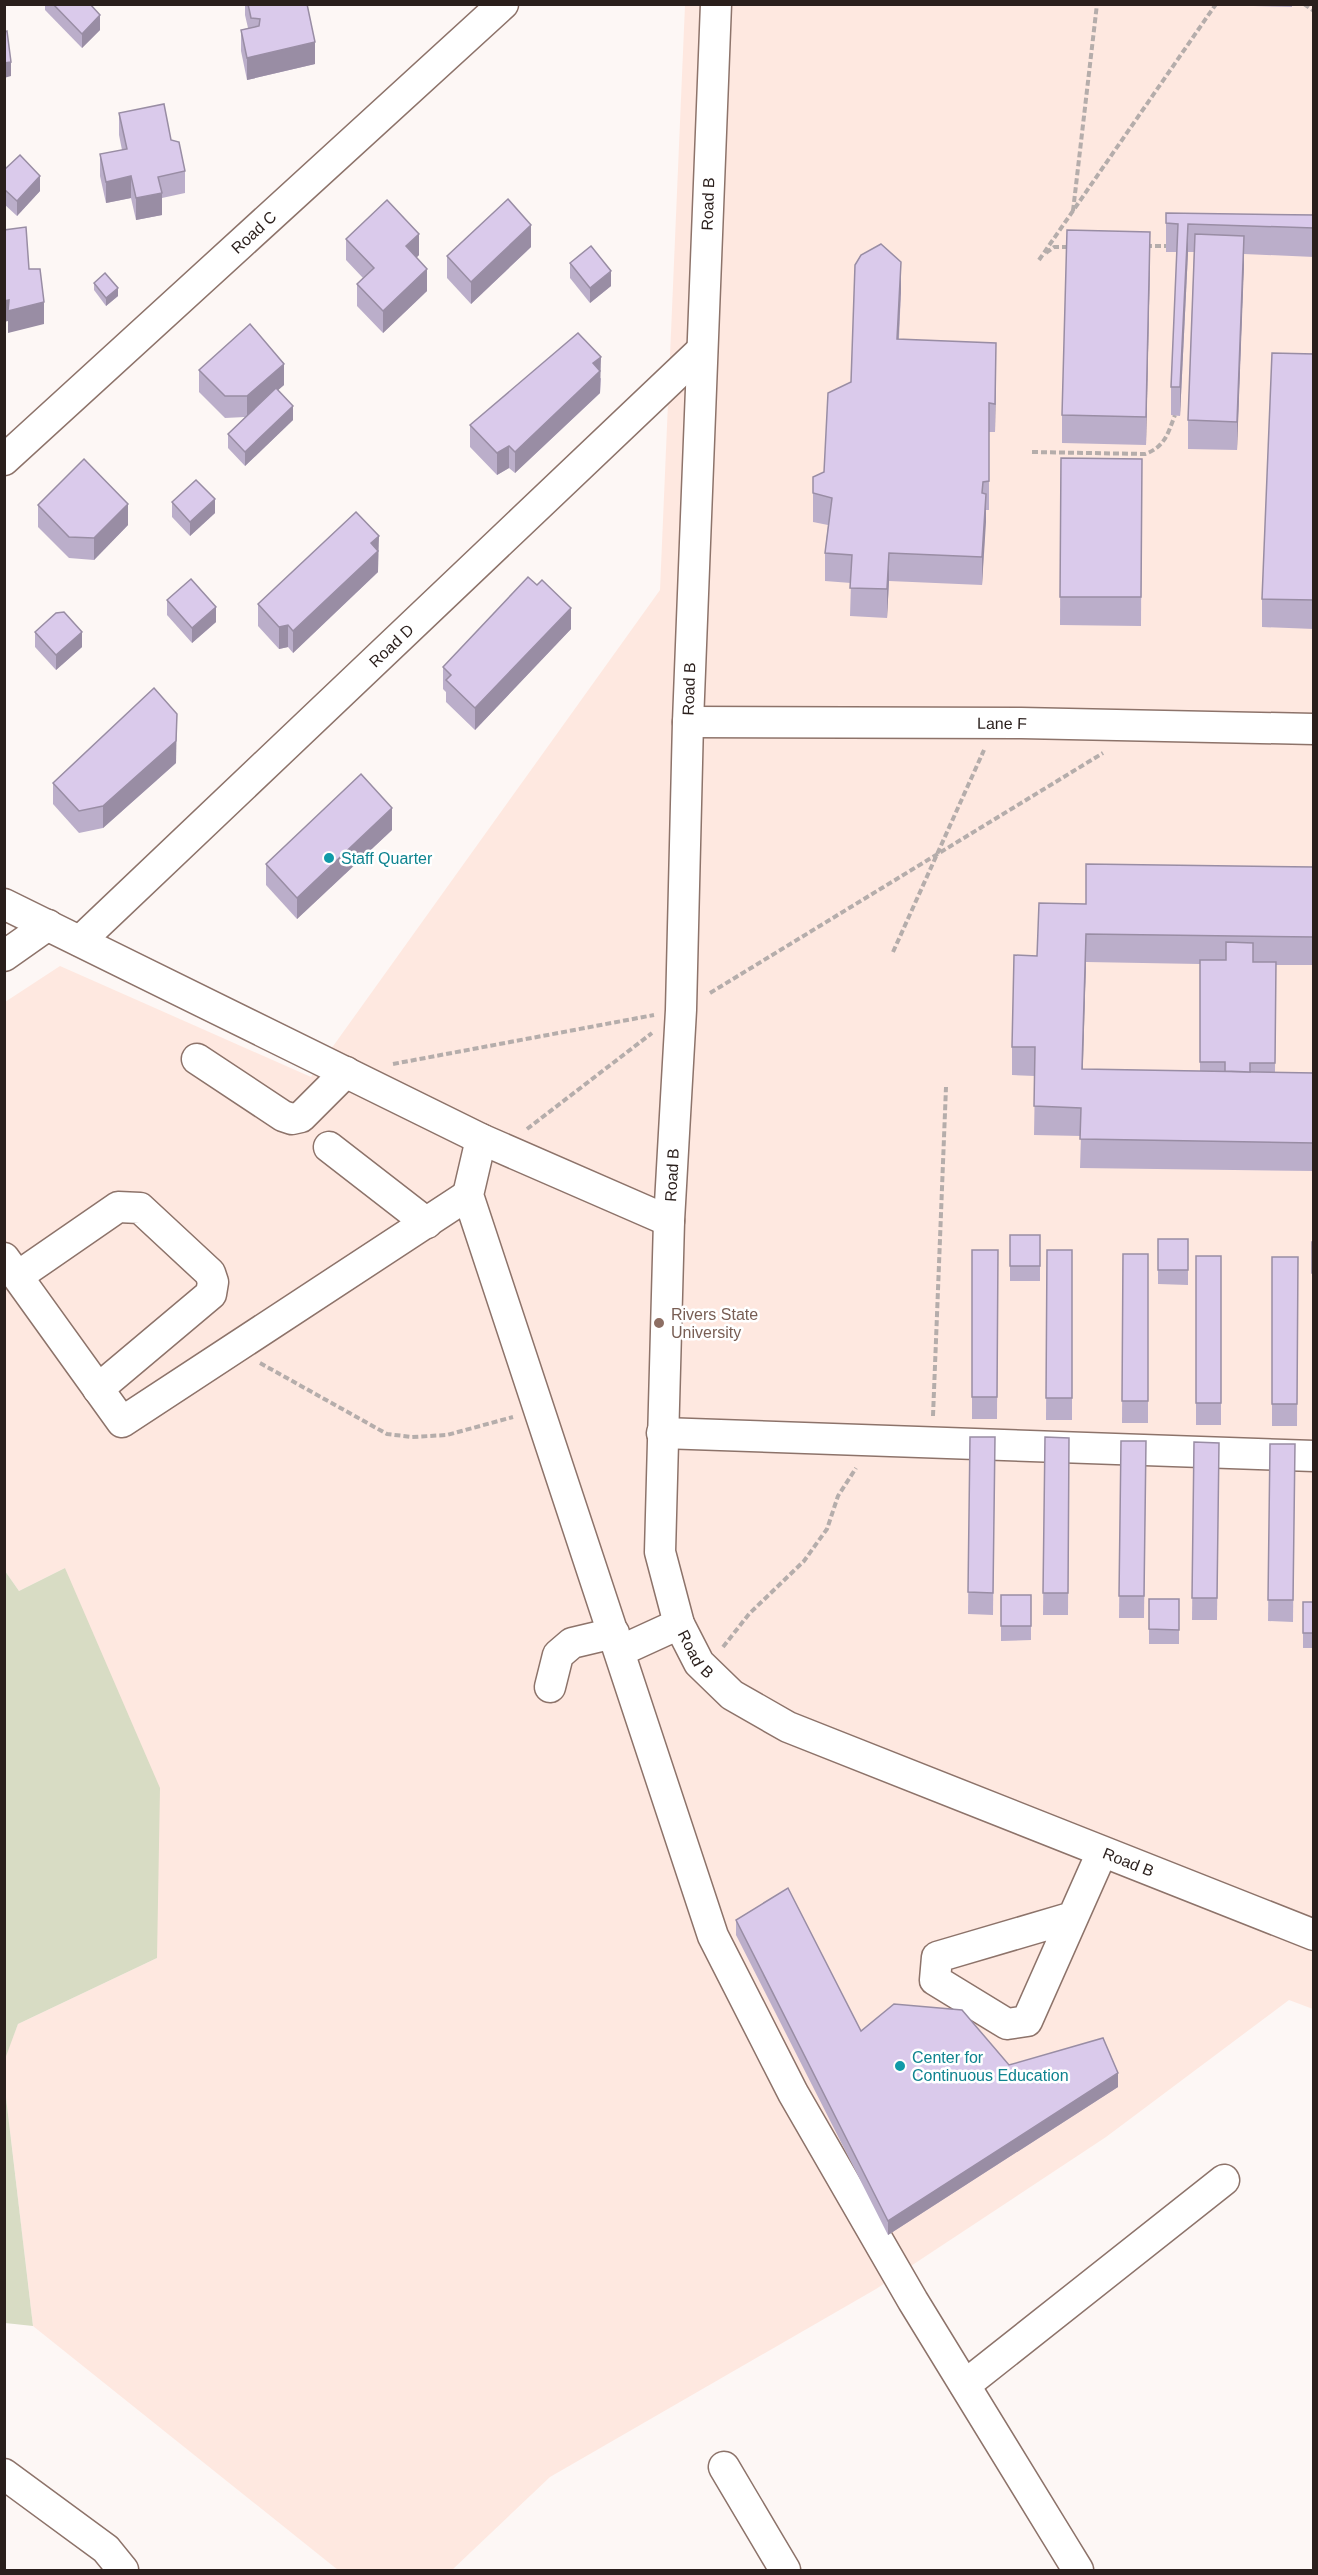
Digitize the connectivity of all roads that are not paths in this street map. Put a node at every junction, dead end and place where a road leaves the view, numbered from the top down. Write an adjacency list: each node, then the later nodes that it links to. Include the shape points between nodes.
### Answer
1 (503, 4): 4 (street, Road C)
2 (716, 4): 3 (street, Road B)
3 (702, 350): 5 (street, Road B); 9 (street, Road D)
4 (4, 460)
5 (688, 722): 6 (street, Lane F); 16 (street, Road B, via 681,1010)
6 (1314, 729)
7 (4, 904): 8 (street)
8 (48, 925): 9 (street); 10 (street)
9 (80, 940): 12 (street)
10 (4, 956)
11 (197, 1059): 12 (street, via 292,1119 302,1117)
12 (346, 1072): 13 (street)
13 (491, 1143): 15 (street); 16 (street)
14 (329, 1147): 17 (street)
15 (468, 1195): 17 (street); 23 (street)
16 (669, 1221): 20 (street, Road B)
17 (427, 1223): 19 (street, via 122,1422)
18 (11, 1267): 19 (street); 19 (street, via 118,1207 130,1207 140,1208 210,1273 211,1294)
19 (98, 1389)
20 (662, 1433): 21 (street); 22 (street, Road B, via 660,1552)
21 (1314, 1456)
22 (679, 1624): 23 (street); 25 (street, Road B, via 699,1664 732,1695 788,1727)
23 (617, 1642): 24 (street, via 572,1643 558,1655); 29 (street, via 712,1936 793,2093)
24 (550, 1687)
25 (1102, 1852): 26 (street); 27 (street, Road B)
26 (1073, 1917): 26 (street, via 1027,2021 1007,2024 935,1980 938,1957)
27 (1314, 1935)
28 (1224, 2180): 29 (street)
29 (965, 2385): 34 (street)
30 (724, 2467): 33 (street)
31 (4, 2474): 32 (street, via 106,2549)
32 (123, 2571)
33 (784, 2571)
34 (1078, 2571)

